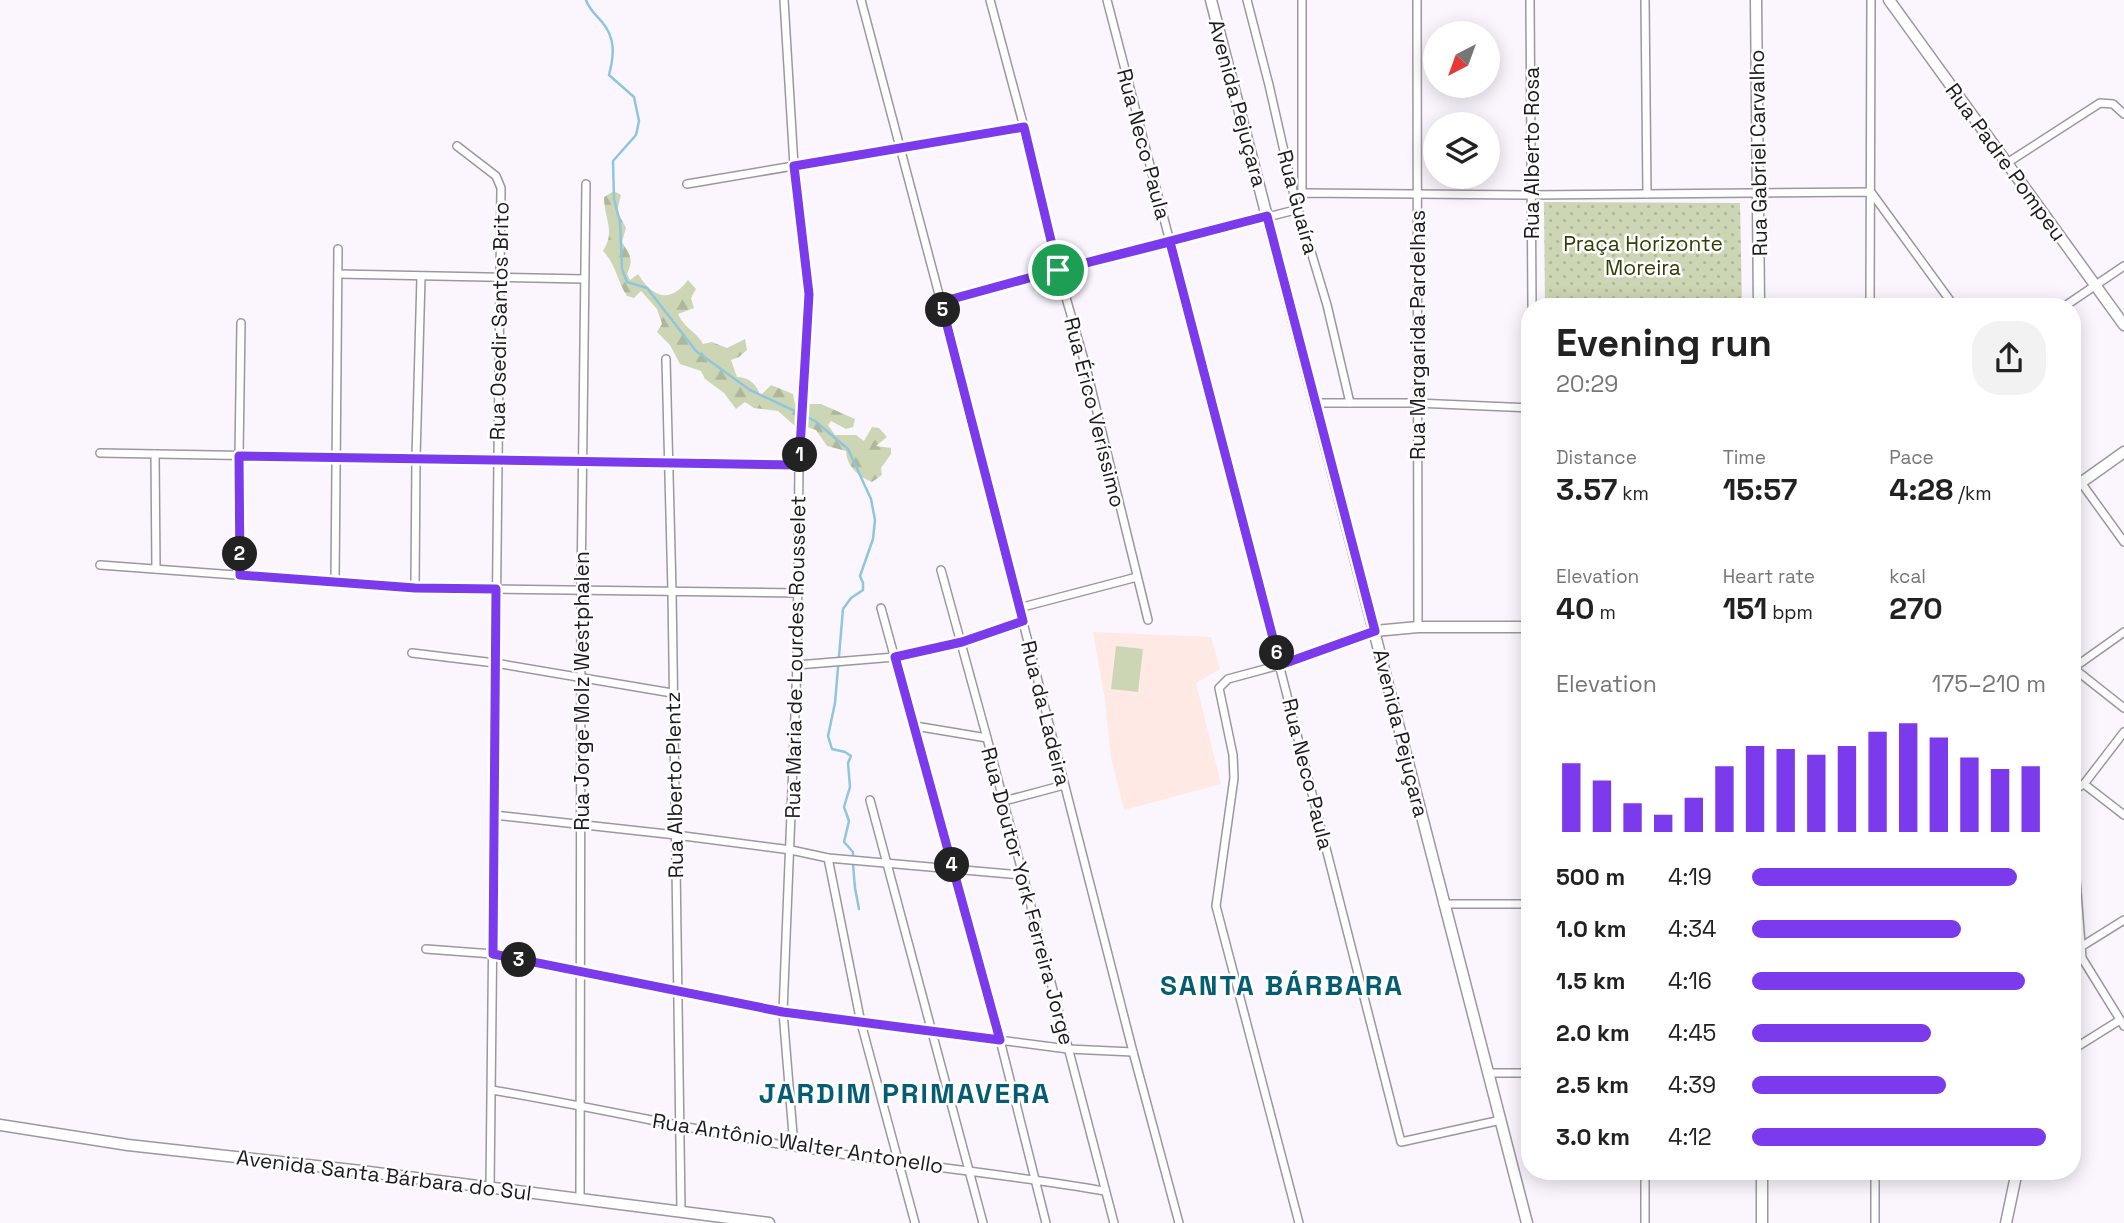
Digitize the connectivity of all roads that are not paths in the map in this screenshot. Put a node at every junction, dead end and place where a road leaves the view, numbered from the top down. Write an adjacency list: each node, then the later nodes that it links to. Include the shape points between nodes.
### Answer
1 (784, 0): 19 (street, Rua Maria de Lourdes Rousselet)
2 (861, 0): 17 (street, Rua da Ladeira)
3 (990, 0): 15 (street, Rua Érico Veríssimo)
4 (1107, 0): 30 (street, Rua Neco Paula)
5 (1211, 0): 29 (street, Avenida Pejuçara)
6 (1247, 0): 24 (street, Rua Guaíra)
7 (1302, 0): 24 (street)
8 (1417, 0): 25 (street, Rua Margarida Pardelhas)
9 (1530, 0): 27 (street, Rua Alberto Rosa)
10 (1645, 0): 26 (street)
11 (1756, 0): 22 (street, Rua Gabriel Carvalho)
12 (1871, 0): 23 (street)
13 (1889, 0): 18 (street, Rua Padre Pompeu)
14 (2124, 114): 18 (street, via 2108,102 2101,103)
15 (1024, 127): 17 (street); 33 (street, Rua Érico Veríssimo)
16 (457, 146): 36 (street, Rua Osedir Santos Brito, via 496,176 501,188)
17 (900, 148): 19 (street); 44 (street, Rua da Ladeira)
18 (2007, 163): 38 (street, Rua Padre Pompeu)
19 (794, 166): 21 (street); 61 (street, Rua Maria de Lourdes Rousselet, via 809,294)
20 (586, 184): 37 (street, Rua Jorge Molz Westphalen)
21 (687, 184)
22 (1759, 192): 23 (street); 26 (street); 40 (street, Rua Gabriel Carvalho)
23 (1871, 192): 41 (street); 42 (street)
24 (1298, 194): 25 (street); 28 (street, Rua Guaíra)
25 (1417, 194): 27 (street); 50 (street, Rua Margarida Pardelhas)
26 (1647, 194): 27 (street)
27 (1532, 195): 39 (street, Rua Alberto Rosa)
28 (1298, 209): 29 (street); 49 (street, Rua Guaíra)
29 (1267, 216): 30 (street); 48 (street, Avenida Pejuçara)
30 (1170, 242): 33 (street); 90 (street, Rua Neco Paula)
31 (338, 249): 34 (street)
32 (2124, 266): 38 (street)
33 (1058, 270): 44 (street); 69 (street, Rua Érico Veríssimo)
34 (338, 274): 35 (street); 56 (street)
35 (421, 277): 36 (street); 57 (street)
36 (498, 278): 37 (street); 58 (street, Rua Osedir Santos Brito)
37 (584, 279): 59 (street, Rua Jorge Molz Westphalen)
38 (2096, 285): 43 (street); 46 (street, Rua Padre Pompeu)
39 (1532, 298)
40 (1759, 298)
41 (1870, 298)
42 (1948, 298)
43 (2077, 298)
44 (941, 302): 77 (street, Rua da Ladeira)
45 (241, 323): 55 (street)
46 (2124, 325)
47 (666, 359): 60 (street, Rua Alberto Plentz)
48 (1315, 403): 49 (street); 82 (street, Avenida Pejuçara)
49 (1350, 403): 50 (street)
50 (1416, 403): 51 (street); 80 (street, Rua Margarida Pardelhas)
51 (1521, 408)
52 (2124, 452): 62 (street)
53 (100, 453): 54 (street)
54 (155, 454): 55 (street); 66 (street)
55 (239, 456): 56 (street); 68 (street)
56 (336, 457): 57 (street); 70 (street)
57 (415, 458): 58 (street); 71 (street)
58 (498, 460): 59 (street); 72 (street, Rua Osedir Santos Brito)
59 (583, 461): 60 (street); 73 (street, Rua Jorge Molz Westphalen)
60 (667, 463): 61 (street); 74 (street, Rua Alberto Plentz)
61 (799, 465): 75 (street, Rua Maria de Lourdes Rousselet)
62 (2081, 483)
63 (2081, 491): 64 (street)
64 (2124, 542)
65 (100, 565): 66 (street)
66 (156, 569): 68 (street)
67 (941, 570): 84 (street, Rua Doutor York Ferreira Jorge)
68 (240, 575): 70 (street)
69 (1137, 577): 77 (street); 78 (street, Rua Érico Veríssimo)
70 (335, 582): 71 (street)
71 (415, 588): 72 (street)
72 (496, 589): 73 (street); 88 (street, Rua Osedir Santos Brito)
73 (580, 590): 74 (street); 92 (street, Rua Jorge Molz Westphalen)
74 (672, 591): 75 (street); 93 (street, Rua Alberto Plentz)
75 (798, 593): 89 (street, Rua Maria de Lourdes Rousselet)
76 (881, 608): 86 (street)
77 (1019, 608): 79 (street, Rua da Ladeira)
78 (1148, 620)
79 (1023, 621): 84 (street); 98 (street, Rua da Ladeira)
80 (1418, 627): 81 (street); 82 (street)
81 (1521, 627)
82 (1375, 631): 90 (street); 114 (street, Avenida Pejuçara)
83 (2124, 632): 87 (street)
84 (962, 642): 86 (street); 97 (street, Rua Doutor York Ferreira Jorge)
85 (412, 653): 88 (street)
86 (895, 657): 89 (street); 95 (street)
87 (2081, 662)
88 (495, 663): 92 (street); 103 (street, Rua Osedir Santos Brito)
89 (797, 664): 107 (street, Rua Maria de Lourdes Rousselet)
90 (1280, 665): 135 (street, Rua Neco Paula, via 1401,1142); 156 (street, via 1228,679 1219,688 1234,778 1216,906)
91 (2081, 675): 94 (street)
92 (582, 678): 93 (street); 105 (street, Rua Jorge Molz Westphalen)
93 (673, 693): 106 (street, Rua Alberto Plentz)
94 (2124, 708)
95 (915, 726): 97 (street); 110 (street)
96 (2124, 732): 99 (street)
97 (987, 738): 102 (street, Rua Doutor York Ferreira Jorge)
98 (1064, 785): 102 (street); 130 (street, Rua da Ladeira)
99 (2084, 785): 100 (street); 104 (street)
100 (2081, 786)
101 (870, 800): 109 (street)
102 (1004, 801): 112 (street, Rua Doutor York Ferreira Jorge)
103 (494, 815): 105 (street); 119 (street, Rua Osedir Santos Brito)
104 (2124, 815)
105 (582, 824): 106 (street); 121 (street, Rua Jorge Molz Westphalen)
106 (676, 835): 107 (street); 122 (street, Rua Alberto Plentz)
107 (791, 850): 108 (street); 123 (street, Rua Maria de Lourdes Rousselet)
108 (828, 858): 109 (street); 124 (street)
109 (886, 862): 110 (street); 126 (street)
110 (953, 869): 112 (street); 127 (street)
111 (2085, 874): 113 (street)
112 (1022, 875): 129 (street, Rua Doutor York Ferreira Jorge)
113 (2081, 876)
114 (1443, 904): 115 (street); 131 (street, Avenida Pejuçara)
115 (1521, 904)
116 (2124, 920): 117 (street)
117 (2081, 947)
118 (426, 949): 119 (street)
119 (493, 954): 121 (street); 133 (street, Rua Osedir Santos Brito)
120 (2081, 955): 125 (street)
121 (580, 972): 122 (street); 134 (street, Rua Jorge Molz Westphalen)
122 (676, 991): 123 (street); 137 (street, Rua Alberto Plentz)
123 (783, 1012): 124 (street); 138 (street, Rua Maria de Lourdes Rousselet)
124 (861, 1023): 126 (street); 139 (street)
125 (2122, 1023): 128 (street)
126 (930, 1030): 127 (street); 140 (street)
127 (1000, 1040): 129 (street); 141 (street)
128 (2081, 1045)
129 (1068, 1049): 130 (street); 147 (street, Rua Doutor York Ferreira Jorge)
130 (1133, 1052): 155 (street, Rua da Ladeira)
131 (1488, 1073): 132 (street); 135 (street, Avenida Pejuçara)
132 (1521, 1073)
133 (492, 1090): 134 (street, Rua Antônio Walter Antonello); 146 (street, Rua Osedir Santos Brito)
134 (579, 1104): 137 (street, Rua Antônio Walter Antonello); 148 (street, Rua Jorge Molz Westphalen)
135 (1500, 1120): 157 (street, Avenida Pejuçara)
136 (0, 1125): 146 (street, Avenida Santa Bárbara do Sul, via 128,1145)
137 (680, 1126): 138 (street, Rua Antônio Walter Antonello); 149 (street, Rua Alberto Plentz)
138 (794, 1147): 139 (street, Rua Antônio Walter Antonello)
139 (899, 1163): 140 (street, Rua Antônio Walter Antonello); 151 (street)
140 (968, 1170): 141 (street, Rua Antônio Walter Antonello); 152 (street)
141 (1036, 1179): 147 (street, Rua Antônio Walter Antonello); 153 (street)
142 (1645, 1180): 158 (street)
143 (1762, 1180): 159 (street)
144 (1875, 1180): 160 (street)
145 (2015, 1180): 161 (street)
146 (490, 1188): 148 (street, Avenida Santa Bárbara do Sul)
147 (1105, 1191): 154 (street, Rua Doutor York Ferreira Jorge)
148 (580, 1198): 149 (street, Avenida Santa Bárbara do Sul)
149 (681, 1210): 150 (street, Avenida Santa Bárbara do Sul)
150 (769, 1223)
151 (915, 1223)
152 (983, 1223)
153 (1046, 1223)
154 (1114, 1223)
155 (1180, 1223)
156 (1299, 1223)
157 (1527, 1223)
158 (1645, 1223)
159 (1762, 1223)
160 (1875, 1223)
161 (2006, 1223)

